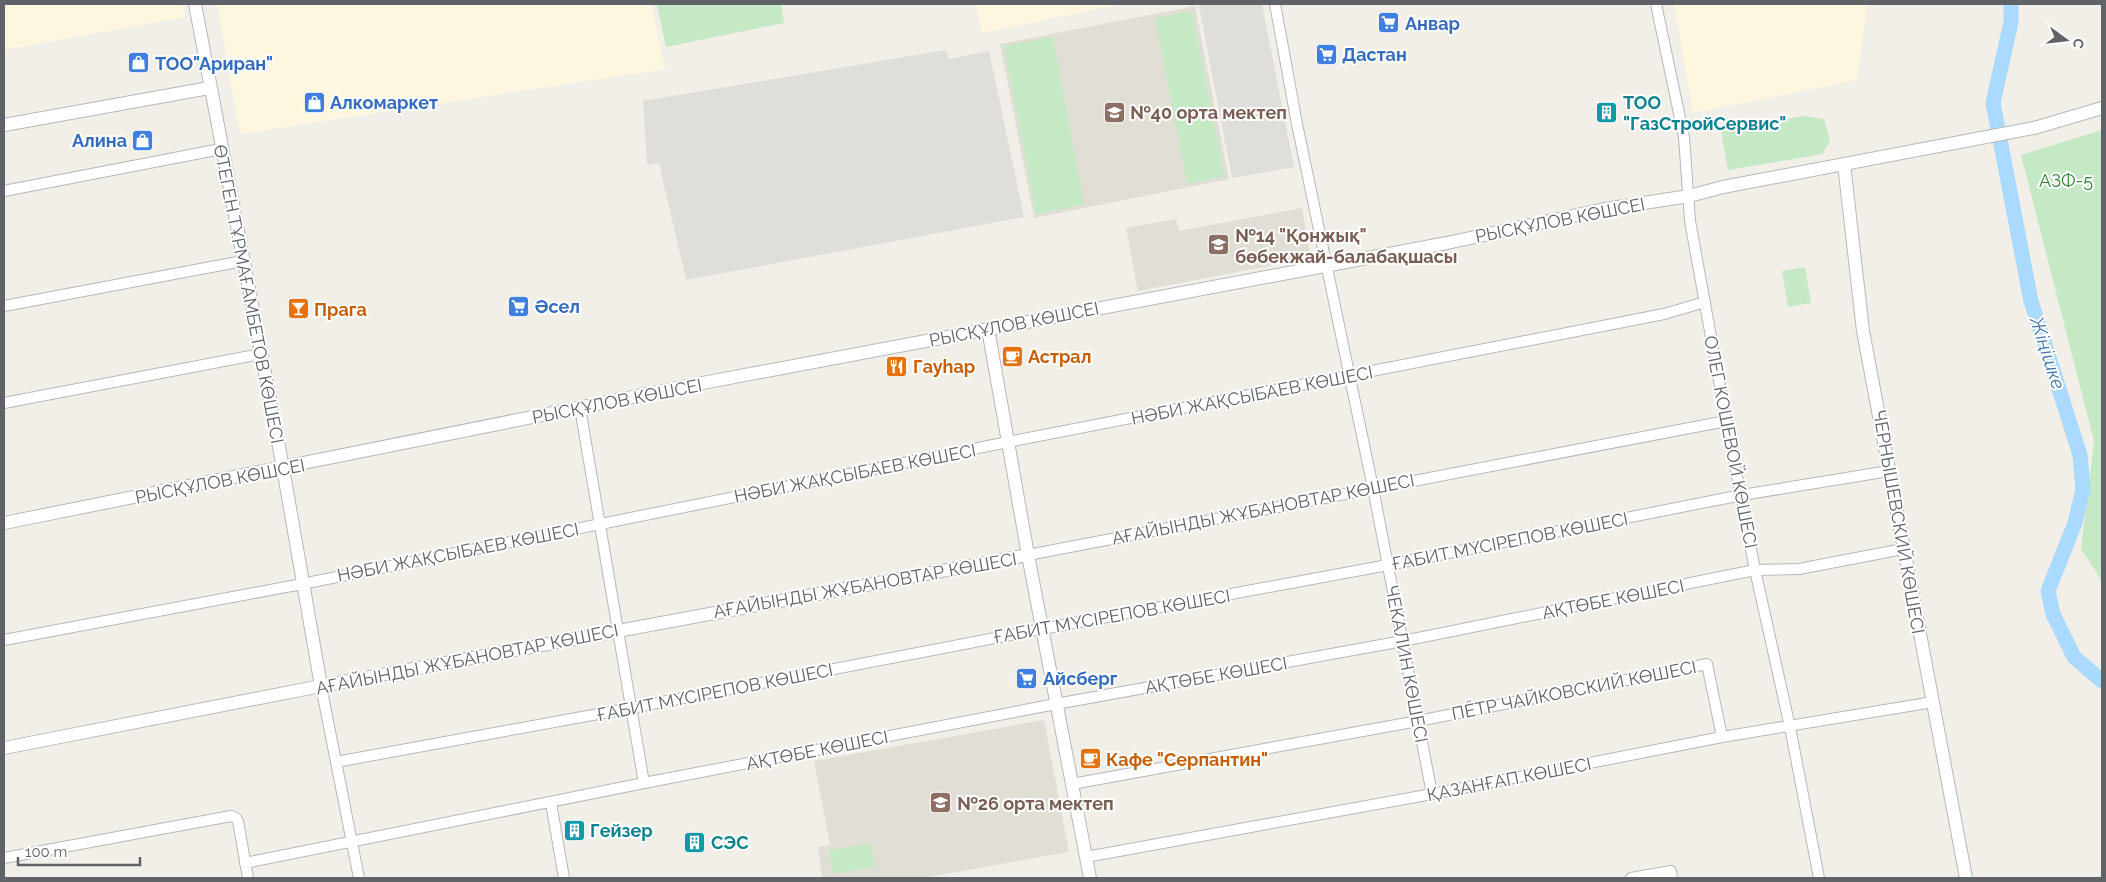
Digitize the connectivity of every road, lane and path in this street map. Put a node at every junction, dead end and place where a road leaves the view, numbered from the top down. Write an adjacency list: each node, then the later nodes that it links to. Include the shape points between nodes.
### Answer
1 (195, 4): 4 (street, ӨТЕГЕН ТҰРМАҒАМБЕТОВ КӨШЕСІ)
2 (1275, 4): 12 (street, ЧЕКАЛИН КӨШЕСІ)
3 (1656, 4): 10 (street, ОЛЕГ КОШЕВОЙ КӨШЕСІ, via 1683,130)
4 (210, 88): 6 (street); 7 (street, ӨТЕГЕН ТҰРМАҒАМБЕТОВ КӨШЕСІ)
5 (2102, 108): 8 (street, РЫСҚҰЛОВ КӨШСЕІ, via 2034,128)
6 (4, 125)
7 (221, 149): 9 (street); 11 (street, ӨТЕГЕН ТҰРМАҒАМБЕТОВ КӨШЕСІ)
8 (1844, 164): 10 (street, РЫСҚҰЛОВ КӨШСЕІ); 23 (street, ЧЕРНЫШЕВСКИЙ КӨШЕСІ, via 1863,331)
9 (4, 191)
10 (1689, 196): 12 (street, РЫСҚҰЛОВ КӨШСЕІ, via 1605,209 1447,243); 13 (street, ОЛЕГ КОШЕВОЙ КӨШЕСІ, via 1690,221)
11 (243, 260): 14 (street); 16 (street, ӨТЕГЕН ТҰРМАҒАМБЕТОВ КӨШЕСІ)
12 (1326, 264): 15 (street, РЫСҚҰЛОВ КӨШСЕІ); 17 (street, ЧЕКАЛИН КӨШЕСІ)
13 (1705, 302): 17 (street, НӘБИ ЖАҚСЫБАЕВ КӨШЕСІ, via 1664,314); 20 (street, ОЛЕГ КОШЕВОЙ КӨШЕСІ)
14 (4, 306)
15 (988, 329): 19 (street, РЫСҚҰЛОВ КӨШСЕІ); 21 (street)
16 (261, 354): 18 (street); 22 (street, ӨТЕГЕН ТҰРМАҒАМБЕТОВ КӨШЕСІ)
17 (1350, 376): 21 (street, НӘБИ ЖАҚСЫБАЕВ КӨШЕСІ); 24 (street, ЧЕКАЛИН КӨШЕСІ)
18 (4, 403)
19 (580, 408): 22 (street, РЫСҚҰЛОВ КӨШСЕІ); 27 (street)
20 (1726, 421): 24 (street, АҒАЙЫНДЫ ЖҰБАНОВТАР КӨШЕСІ); 25 (street, ОЛЕГ КОШЕВОЙ КӨШЕСІ)
21 (1008, 442): 27 (street, НӘБИ ЖАҚСЫБАЕВ КӨШЕСІ); 29 (street)
22 (283, 468): 26 (street, РЫСҚҰЛОВ КӨШСЕІ); 32 (street, ӨТЕГЕН ТҰРМАҒАМБЕТОВ КӨШЕСІ)
23 (1889, 471): 25 (street, ҒАБИТ МҮСІРЕПОВ КӨШЕСІ); 28 (street, ЧЕРНЫШЕВСКИЙ КӨШЕСІ)
24 (1373, 488): 29 (street, АҒАЙЫНДЫ ЖҰБАНОВТАР КӨШЕСІ); 30 (street, ЧЕКАЛИН КӨШЕСІ)
25 (1742, 495): 30 (street, ҒАБИТ МҮСІРЕПОВ КӨШЕСІ); 31 (street, ОЛЕГ КОШЕВОЙ КӨШЕСІ)
26 (4, 523)
27 (600, 524): 32 (street, НӘБИ ЖАҚСЫБАЕВ КӨШЕСІ); 34 (street)
28 (1903, 549): 31 (street, АҚТӨБЕ КӨШЕСІ, via 1799,569); 38 (street, ЧЕРНЫШЕВСКИЙ КӨШЕСІ)
29 (1028, 555): 33 (street); 34 (street, АҒАЙЫНДЫ ЖҰБАНОВТАР КӨШЕСІ)
30 (1388, 565): 33 (street, ҒАБИТ МҮСІРЕПОВ КӨШЕСІ); 36 (street, ЧЕКАЛИН КӨШЕСІ)
31 (1755, 570): 36 (street, АҚТӨБЕ КӨШЕСІ); 42 (street, ОЛЕГ КОШЕВОЙ КӨШЕСІ)
32 (302, 584): 35 (street, НӘБИ ЖАҚСЫБАЕВ КӨШЕСІ); 37 (street, ӨТЕГЕН ТҰРМАҒАМБЕТОВ КӨШЕСІ)
33 (1042, 629): 39 (street); 40 (street, ҒАБИТ МҮСІРЕПОВ КӨШЕСІ)
34 (617, 630): 37 (street, АҒАЙЫНДЫ ЖҰБАНОВТАР КӨШЕСІ); 40 (street)
35 (4, 640)
36 (1403, 641): 39 (street, АҚТӨБЕ КӨШЕСІ); 41 (street, ЧЕКАЛИН КӨШЕСІ)
37 (321, 686): 44 (street, АҒАЙЫНДЫ ЖҰБАНОВТАР КӨШЕСІ); 45 (street, ӨТЕГЕН ТҰРМАҒАМБЕТОВ КӨШЕСІ)
38 (1933, 702): 42 (street, ҚАЗАНҒАП КӨШЕСІ); 61 (street, ЧЕРНЫШЕВСКИЙ КӨШЕСІ)
39 (1056, 704): 46 (street, АҚТӨБЕ КӨШЕСІ); 47 (street)
40 (631, 708): 45 (street, ҒАБИТ МҮСІРЕПОВ КӨШЕСІ); 46 (street)
41 (1418, 721): 43 (street, ПЁТР ЧАЙКОВСКИЙ КӨШЕСІ, via 1708,664); 47 (street, ПЁТР ЧАЙКОВСКИЙ КӨШЕСІ); 48 (street, ЧЕКАЛИН КӨШЕСІ)
42 (1790, 727): 43 (street, ҚАЗАНҒАП КӨШЕСІ); 60 (street, ОЛЕГ КОШЕВОЙ КӨШЕСІ)
43 (1722, 737): 48 (street, ҚАЗАНҒАП КӨШЕСІ)
44 (4, 748)
45 (336, 762): 50 (street, ӨТЕГЕН ТҰРМАҒАМБЕТОВ КӨШЕСІ)
46 (644, 783): 49 (street, АҚТӨБЕ КӨШЕСІ)
47 (1072, 784): 51 (street)
48 (1432, 794): 51 (street, ҚАЗАНҒАП КӨШЕСІ)
49 (552, 803): 50 (street, АҚТӨБЕ КӨШЕСІ); 56 (street)
50 (352, 841): 53 (street, АҚТӨБЕ КӨШЕСІ); 55 (street, ӨТЕГЕН ТҰРМАҒАМБЕТОВ КӨШЕСІ)
51 (1086, 857): 57 (street)
52 (4, 858): 53 (street, via 231,816 238,821)
53 (246, 863): 54 (street)
54 (248, 878)
55 (359, 878)
56 (564, 878)
57 (1090, 878)
58 (1631, 878): 59 (street, via 1671,871)
59 (1672, 878)
60 (1819, 878)
61 (1966, 878)

